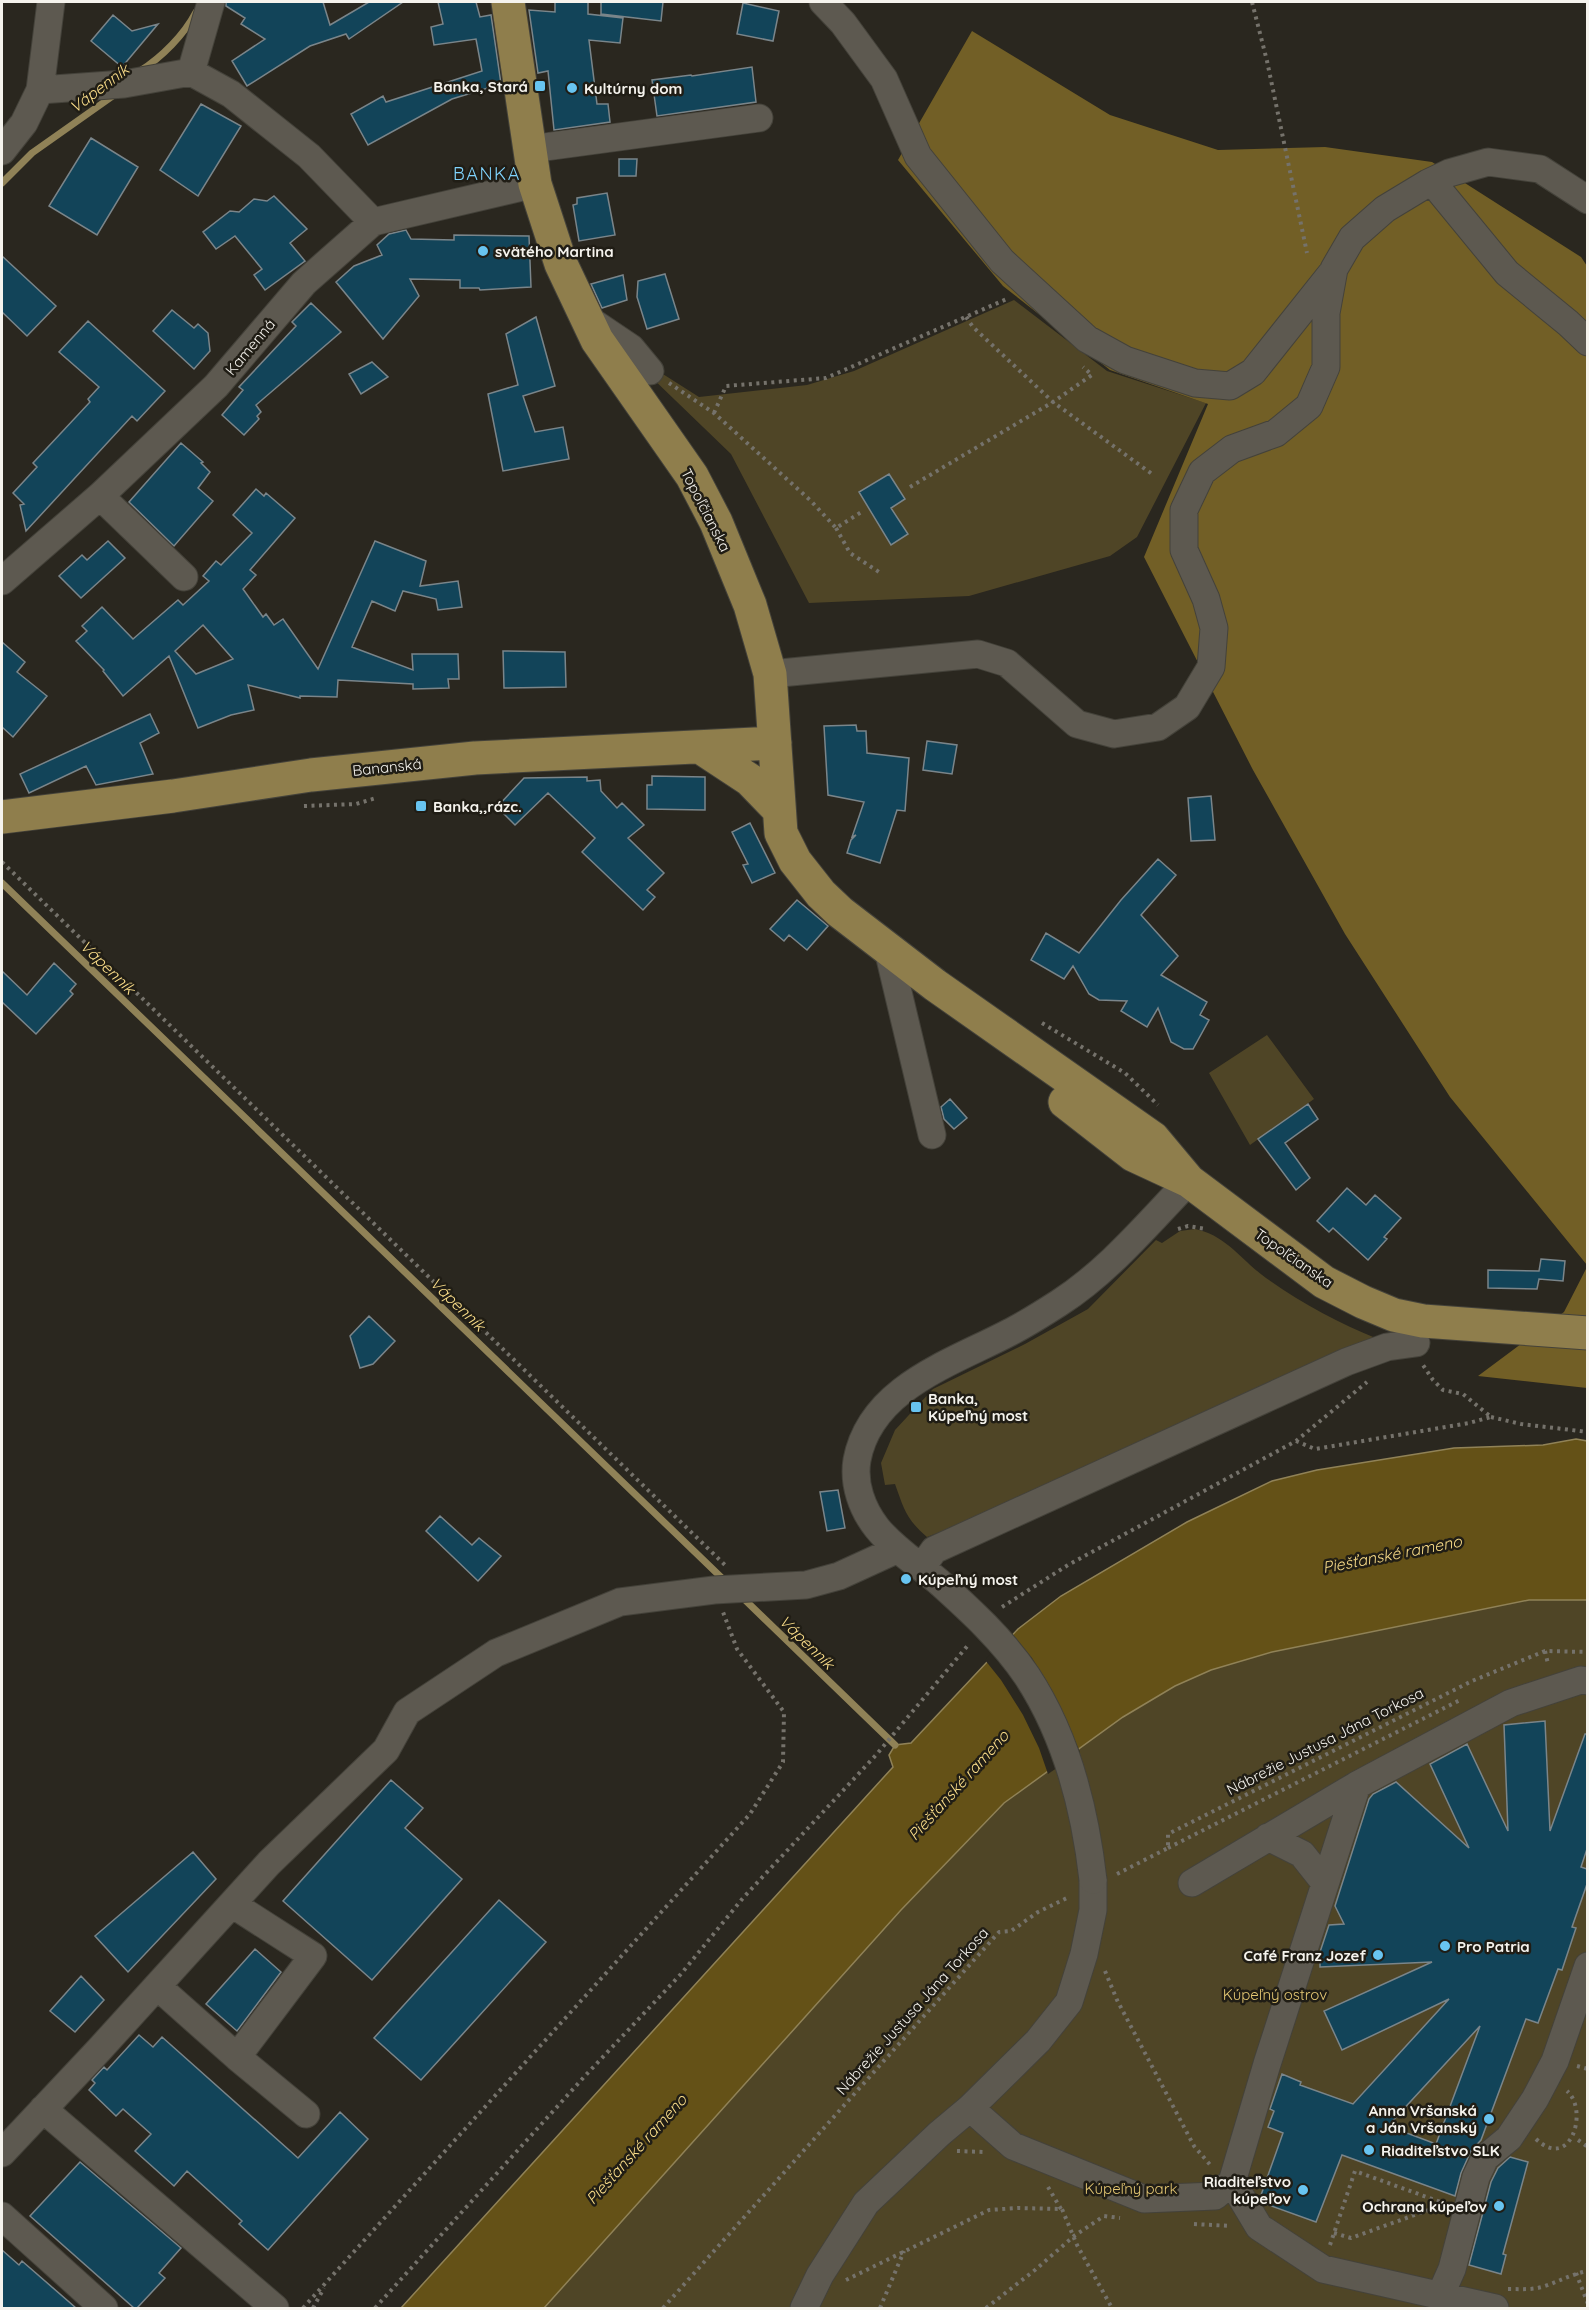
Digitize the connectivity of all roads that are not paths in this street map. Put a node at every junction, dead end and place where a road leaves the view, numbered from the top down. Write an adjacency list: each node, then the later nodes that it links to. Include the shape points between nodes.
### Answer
1 (51, 2): 6 (street)
2 (211, 2): 5 (street)
3 (508, 2): 8 (main road, Topoľčianska)
4 (823, 2): 14 (street, via 884,79 918,156 1002,261 1087,339 1125,360 1195,383 1230,386 1253,372)
5 (191, 72): 6 (street, via 124,84); 13 (street, via 231,94 309,156)
6 (40, 90): 9 (street, via 24,123)
7 (759, 118): 8 (street)
8 (530, 149): 11 (main road, Topoľčianska)
9 (2, 151)
10 (1428, 183): 12 (street, via 1488,162 1540,169); 14 (street, via 1385,209 1352,238); 16 (street, via 1438,189 1508,273)
11 (535, 184): 13 (street, Kamenná); 15 (main road, Topoľčianska, via 561,264)
12 (1587, 200)
13 (373, 222): 18 (street, Kamenná, via 304,283 216,386)
14 (1334, 269): 21 (street, via 1326,313 1326,367 1309,406 1276,433 1232,449 1202,472 1184,510 1184,550 1214,628 1211,667 1187,707 1158,727 1114,734 1077,724 1006,663 978,654)
15 (584, 316): 17 (street, via 631,348); 21 (main road, Topoľčianska, via 692,476 717,522 750,605)
16 (1587, 342)
17 (651, 371)
18 (100, 496): 19 (street); 20 (street, Kamenná)
19 (184, 577)
20 (2, 581)
21 (770, 674): 22 (main road, Topoľčianska)
22 (775, 743): 23 (main road, Bananská); 24 (main road, Topoľčianska)
23 (700, 747): 24 (main road, via 750,780); 25 (main road, Bananská, via 465,759 310,775)
24 (779, 810): 26 (main road, Topoľčianska, via 782,833 795,861 821,894)
25 (2, 817)
26 (888, 950): 27 (street); 28 (main road, Topoľčianska, via 934,985 999,1050 1133,1155)
27 (932, 1135)
28 (1189, 1181): 29 (main road, Topoľčianska, via 1324,1282 1394,1315 1423,1322); 31 (street, via 1104,1268 1062,1301 909,1386 879,1412 864,1435 855,1480 876,1527)
29 (1587, 1333)
30 (1416, 1343): 32 (street, via 1387,1347 1346,1362 934,1550)
31 (898, 1549): 32 (street); 38 (street, via 806,1585 714,1590 620,1602 496,1653 407,1712 386,1750)
32 (930, 1575): 42 (street, bridge, via 999,1640 1027,1676 1052,1722 1073,1776 1089,1841 1084,1890 1093,1910 1069,2002 1038,2041)
33 (1587, 1681): 34 (street, via 1511,1703)
34 (1357, 1785): 35 (street); 37 (street)
35 (1268, 1838): 36 (street); 37 (street, via 1302,1854)
36 (1192, 1883)
37 (1325, 1883): 46 (street)
38 (232, 1904): 40 (street); 41 (street, via 313,1956)
39 (1587, 1966): 48 (street, via 1555,2061 1509,2138 1485,2158 1456,2207 1452,2269)
40 (157, 1986): 41 (street); 43 (street)
41 (237, 2057): 44 (street)
42 (970, 2108): 46 (street, via 1013,2146 1144,2199 1215,2196); 49 (street, via 866,2203)
43 (43, 2109): 45 (street); 51 (street)
44 (306, 2114)
45 (2, 2153)
46 (1232, 2182): 48 (street, via 1259,2227 1323,2269)
47 (2, 2216): 50 (street)
48 (1440, 2296): 52 (street)
49 (806, 2304)
50 (104, 2308)
51 (275, 2308)
52 (1495, 2308)

